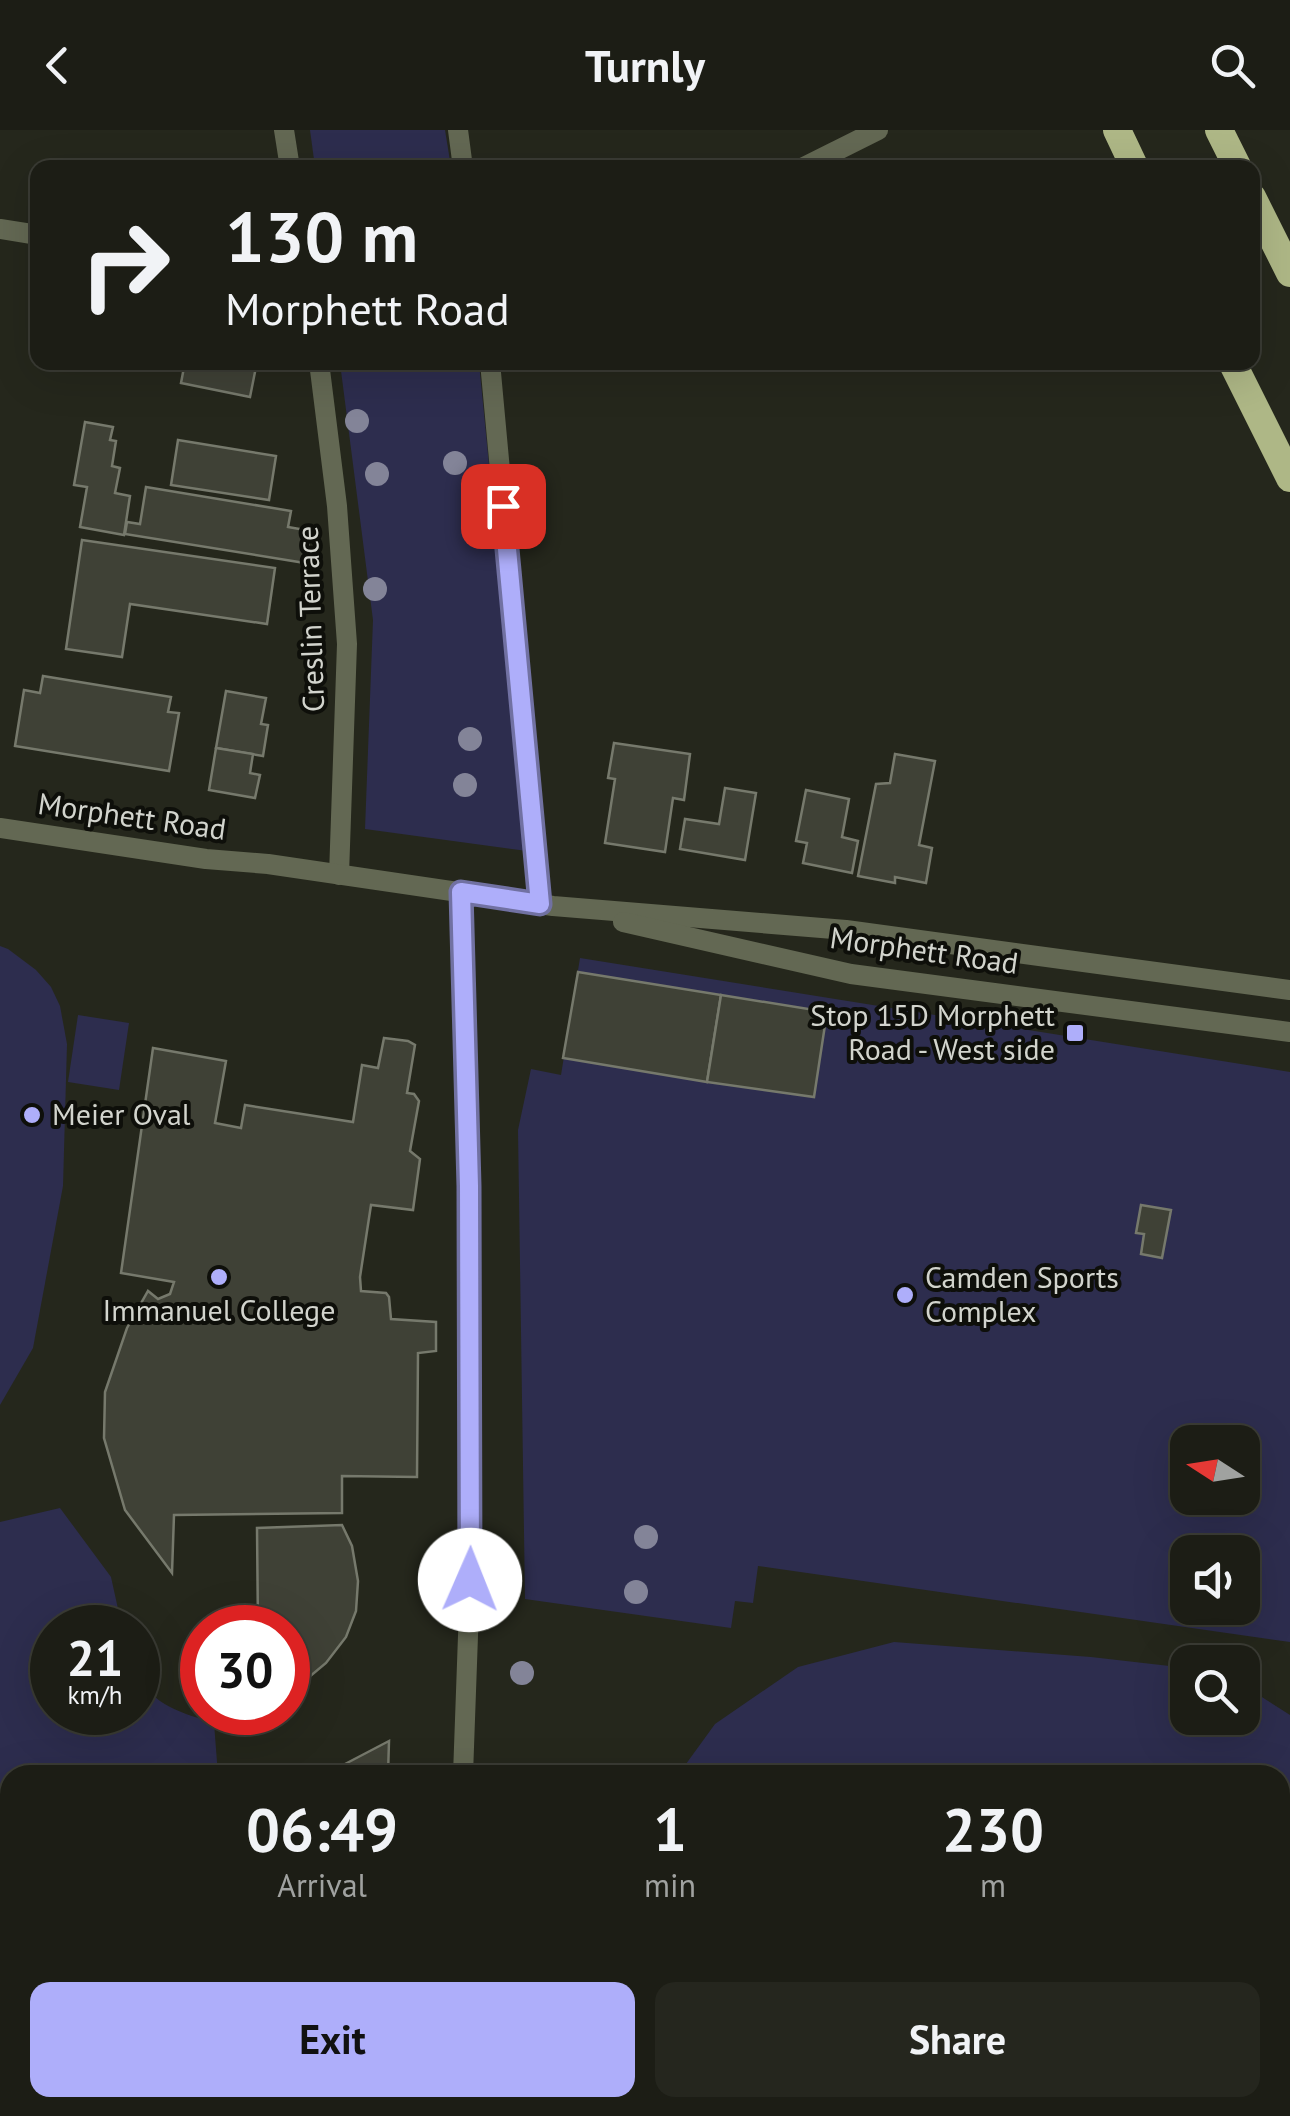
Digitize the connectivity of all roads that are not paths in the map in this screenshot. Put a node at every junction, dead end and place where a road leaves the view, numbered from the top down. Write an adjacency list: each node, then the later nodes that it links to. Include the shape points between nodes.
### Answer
1 (284, 130): 6 (street)
2 (458, 130): 7 (street)
3 (878, 130): 8 (street)
4 (1117, 130): 9 (highway)
5 (1219, 130): 10 (highway)
6 (289, 160)
7 (463, 160)
8 (818, 160)
9 (1132, 160)
10 (1234, 160)
11 (1260, 213): 14 (highway)
12 (0, 229): 13 (street)
13 (30, 234)
14 (1290, 273)
15 (320, 370): 20 (street, Creslin Terrace, via 346,644)
16 (491, 370): 22 (street)
17 (1236, 370): 18 (highway)
18 (1290, 478)
19 (0, 828): 20 (street, Morphett Road)
20 (339, 875): 21 (street, Morphett Road)
21 (461, 892): 22 (street, Morphett Road); 25 (street, via 471,1534)
22 (546, 905): 23 (street, Morphett Road, via 846,930); 24 (street, Morphett Road, via 852,974)
23 (1290, 990)
24 (1290, 1032)
25 (463, 1765)

